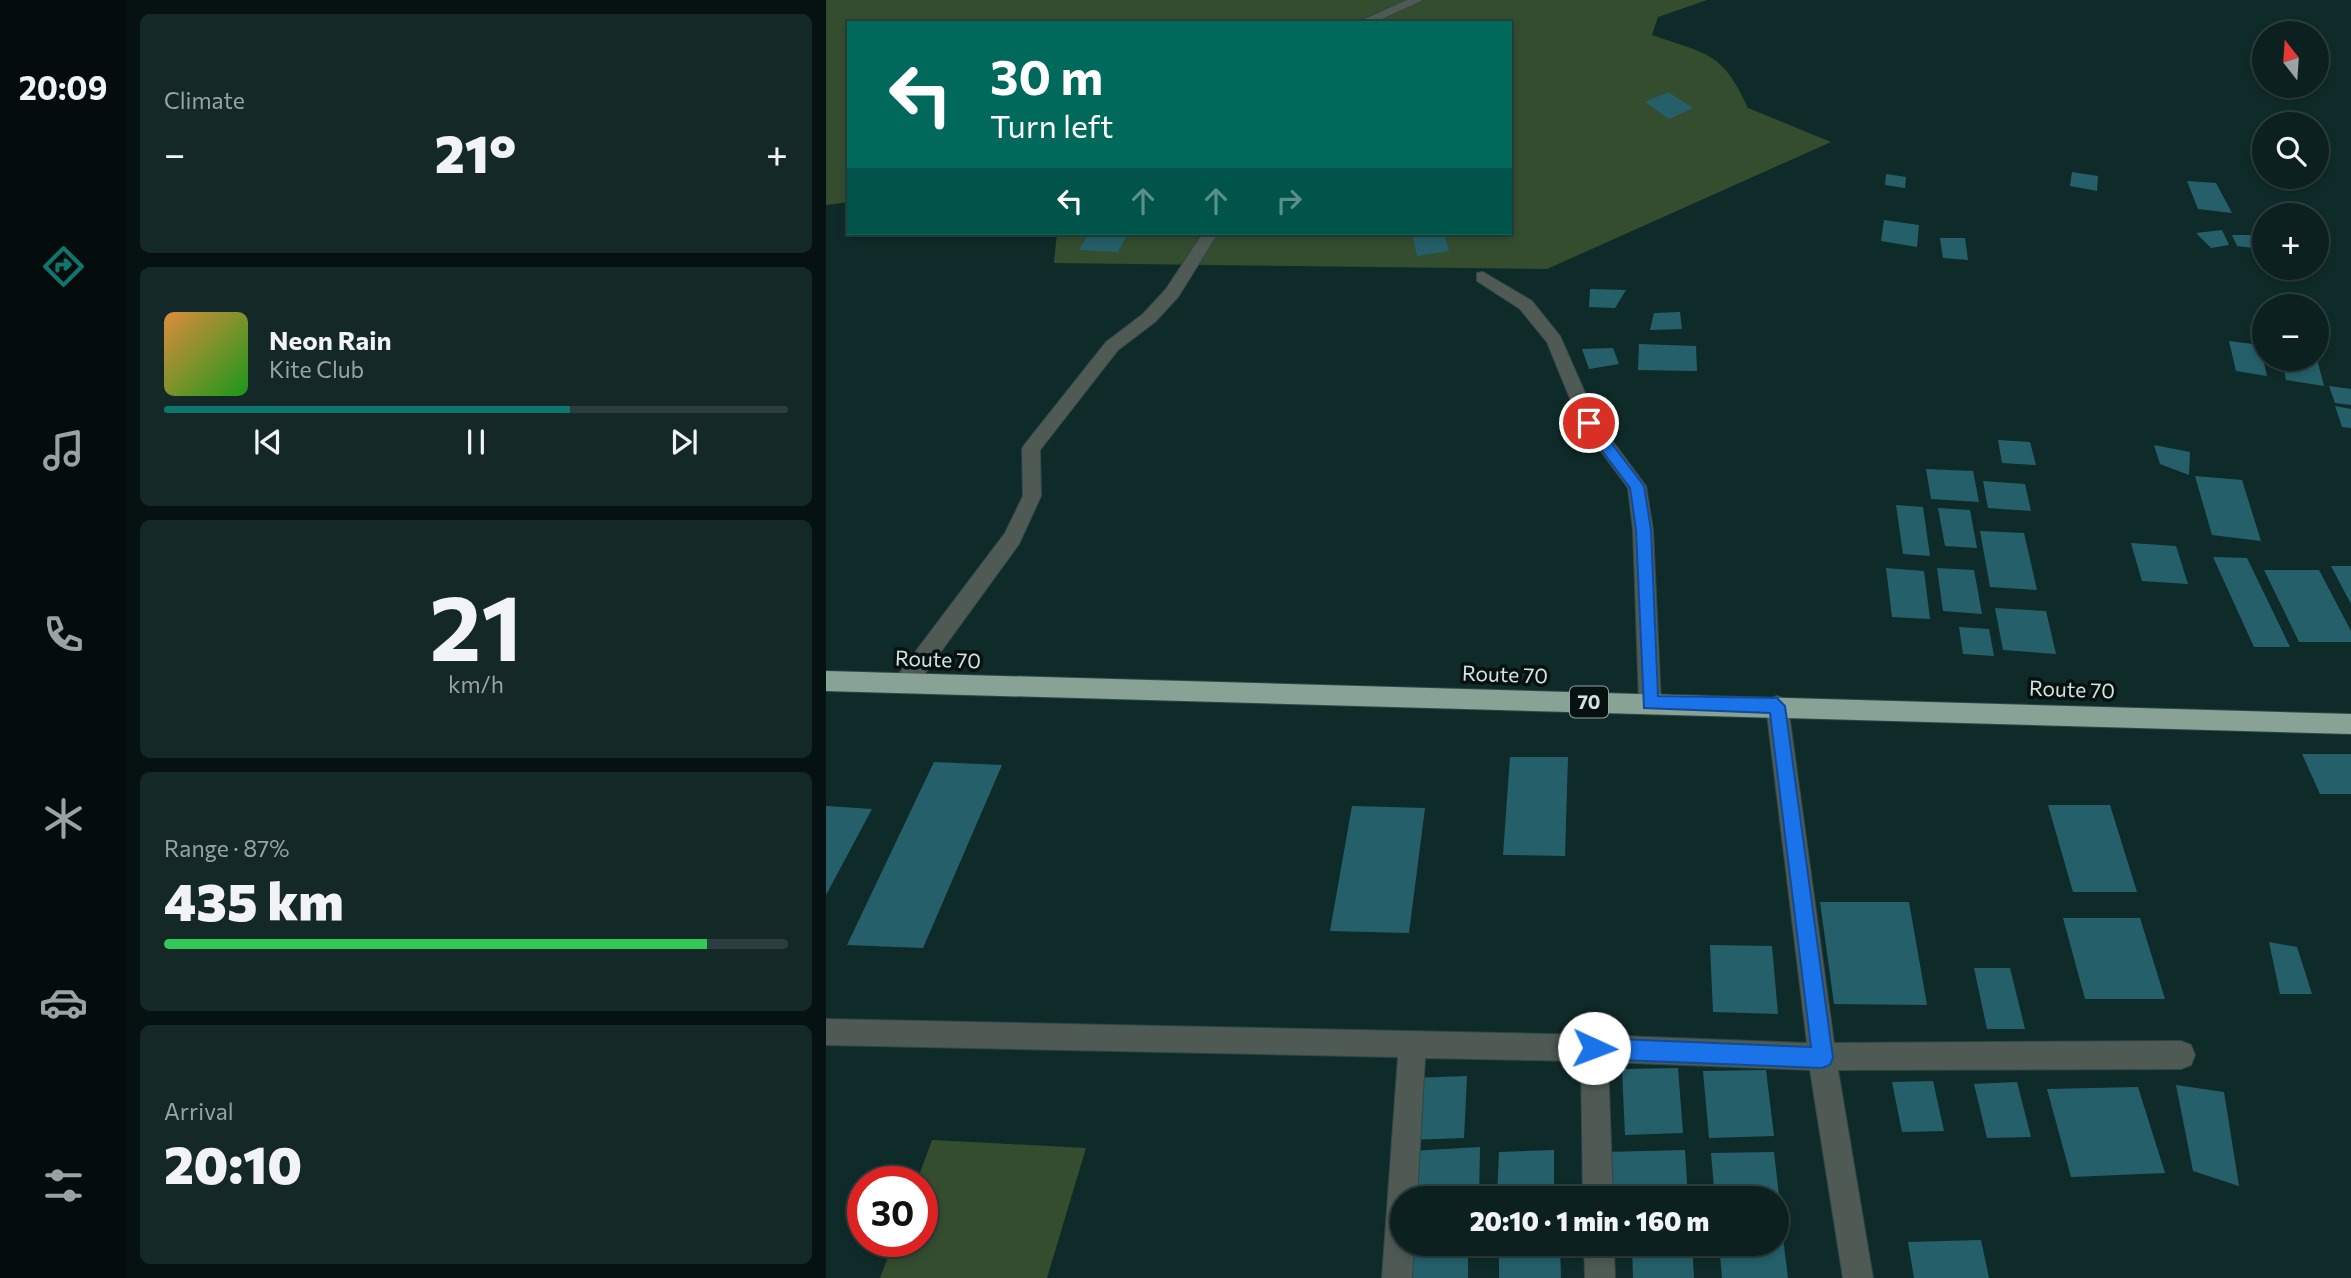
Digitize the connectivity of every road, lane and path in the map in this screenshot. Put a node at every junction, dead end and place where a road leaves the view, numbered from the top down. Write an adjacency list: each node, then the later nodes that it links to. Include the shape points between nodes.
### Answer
1 (1417, 0): 2 (street)
2 (1367, 21)
3 (1209, 235): 6 (street, via 1172,293 1149,318 1112,346 1031,449 1032,496 1012,538)
4 (1483, 277): 7 (street, via 1526,305 1554,340 1589,423 1637,486)
5 (826, 681): 6 (highway, Route 70 / 70)
6 (905, 683): 7 (highway, Route 70 / 70)
7 (1650, 703): 8 (highway, Route 70 / 70)
8 (1777, 706): 9 (highway, Route 70 / 70); 14 (street)
9 (2351, 724)
10 (826, 1032): 11 (street)
11 (1412, 1045): 12 (street); 15 (street)
12 (1594, 1048): 14 (street); 16 (street)
13 (2181, 1055): 14 (street)
14 (1822, 1058): 21 (street)
15 (1403, 1186)
16 (1598, 1186)
17 (1399, 1256): 19 (street)
18 (1599, 1256): 20 (street)
19 (1397, 1278)
20 (1600, 1278)
21 (1858, 1278)

